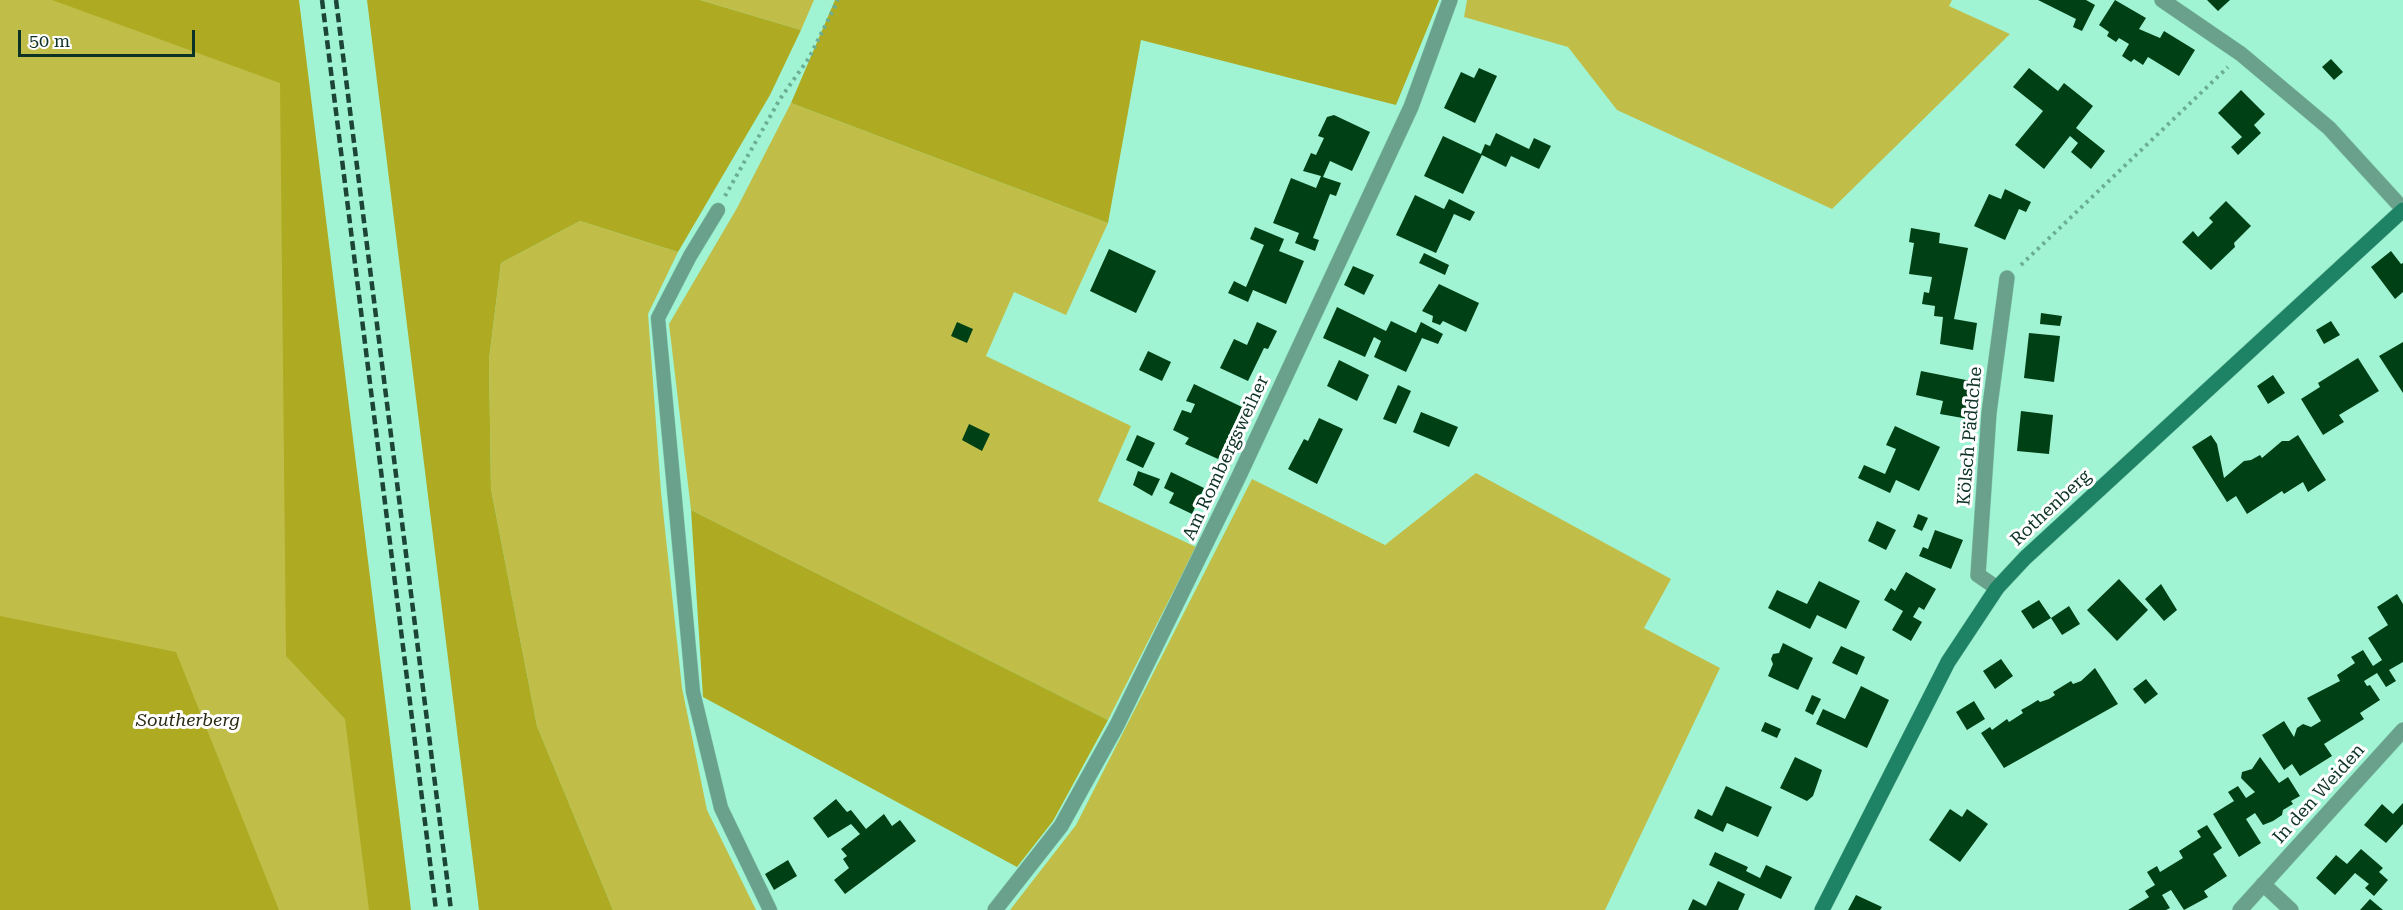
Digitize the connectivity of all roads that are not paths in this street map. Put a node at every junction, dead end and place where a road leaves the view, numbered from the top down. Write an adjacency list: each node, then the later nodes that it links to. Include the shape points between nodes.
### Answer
1 (1450, 0): 10 (street, Am Rombergsweiher, via 1422,82 1382,171 1117,725 1061,826)
2 (2162, 0): 4 (street, via 2241,54 2330,128)
3 (718, 210): 9 (lane, via 658,318 693,692 721,808)
4 (2403, 210): 6 (street, Rothenberg)
5 (2007, 278): 6 (street, Kölsch Päddche, via 1989,413 1978,575)
6 (1997, 588): 11 (street, Rothenberg, via 1947,662)
7 (2403, 730): 8 (street, In den Weiden)
8 (2263, 884): 12 (street, In den Weiden); 13 (street)
9 (770, 910)
10 (995, 910)
11 (1822, 910)
12 (2240, 910)
13 (2291, 910)

